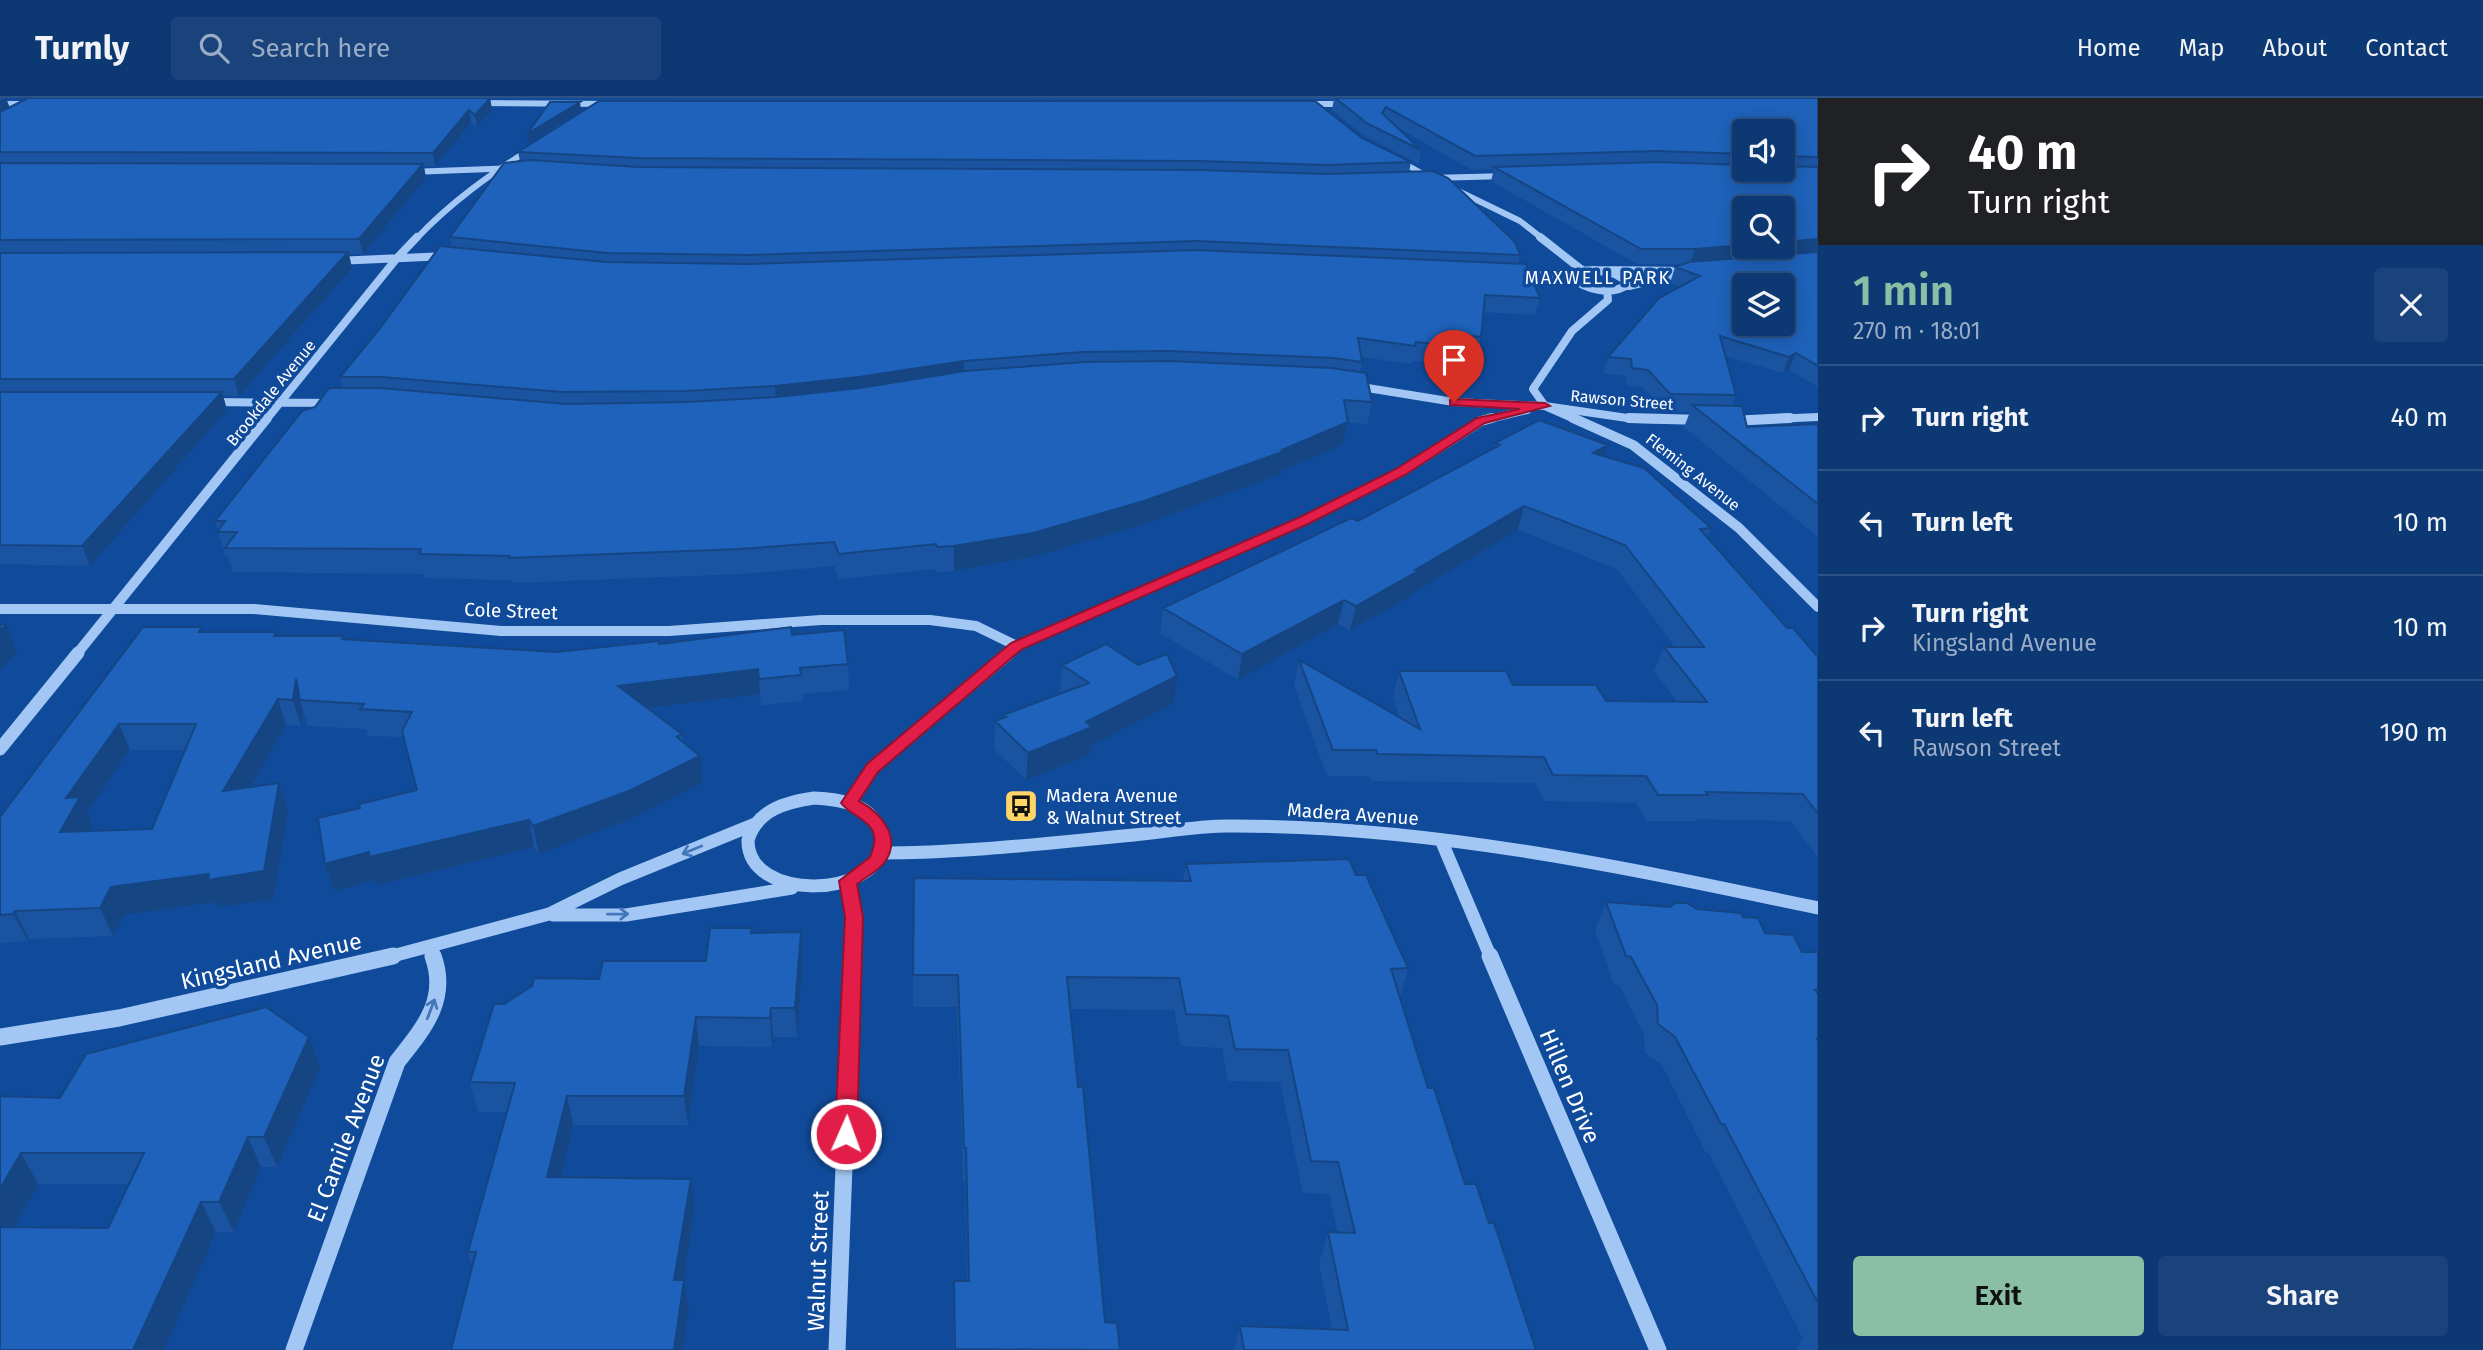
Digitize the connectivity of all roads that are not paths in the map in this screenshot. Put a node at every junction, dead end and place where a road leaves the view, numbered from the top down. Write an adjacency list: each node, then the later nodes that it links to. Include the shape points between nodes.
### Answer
1 (601, 101): 4 (street); 7 (street); 12 (street)
2 (1314, 101): 8 (street); 9 (street); 11 (street)
3 (0, 103): 5 (street)
4 (467, 103)
5 (32, 104): 6 (street); 10 (street)
6 (46, 104)
7 (618, 104)
8 (1298, 104)
9 (1350, 104)
10 (22, 109)
11 (1324, 111)
12 (582, 117)
13 (546, 139): 16 (street, Brookdale Avenue)
14 (1386, 154): 19 (street)
15 (521, 167): 16 (street)
16 (499, 169): 17 (street); 22 (street, Brookdale Avenue, via 441,212)
17 (396, 172)
18 (1515, 175): 19 (street)
19 (1431, 178): 20 (street); 24 (street, via 1520,221)
20 (1418, 179)
21 (462, 257): 22 (street)
22 (397, 258): 23 (street); 34 (street, Brookdale Avenue)
23 (320, 261)
24 (1582, 270): 25 (street); 29 (street)
25 (1595, 270): 27 (street); 30 (street, via 1626,278)
26 (1702, 270): 27 (street)
27 (1690, 271): 30 (street)
28 (1506, 273): 29 (street)
29 (1570, 277): 31 (street, via 1585,286)
30 (1629, 286): 31 (street)
31 (1607, 290): 36 (street, via 1608,300 1572,331 1533,389)
32 (1340, 384): 36 (street, Rawson Street, via 1454,402)
33 (201, 402): 34 (street)
34 (282, 402): 35 (street); 40 (street, Brookdale Avenue)
35 (346, 403)
36 (1545, 406): 37 (street, Rawson Street, via 1634,419); 38 (street, Fleming Avenue, via 1633,445 1739,528); 41 (street, via 1481,421 1401,472 1303,521)
37 (1818, 417)
38 (1818, 607)
39 (0, 609): 40 (street, Cole Street)
40 (115, 609): 41 (street, Cole Street, via 254,610 501,631 668,631 821,620 930,620 976,626); 42 (street, Brookdale Avenue)
41 (1017, 646): 43 (street, via 873,768)
42 (0, 749)
43 (849, 803): 44 (street, via 832,798 796,800 766,813); 46 (street, via 871,815 877,824 882,833)
44 (755, 824): 48 (street, via 748,839 749,855 776,881); 50 (street, Kingsland Avenue, one-way to 50, via 620,878)
45 (1441, 840): 46 (street, Madera Avenue, via 1226,826 938,853); 49 (street, Madera Avenue, via 1609,864); 56 (street, Hillen Drive)
46 (881, 853): 47 (street, via 868,869)
47 (848, 881): 48 (street); 55 (street, Walnut Street, via 854,917)
48 (799, 887): 50 (street, Kingsland Avenue, one-way to 48, via 626,915)
49 (1818, 908)
50 (549, 915): 51 (street, Kingsland Avenue)
51 (430, 948): 52 (street, Kingsland Avenue, via 119,1018); 53 (street, El Camile Avenue, one-way to 51, via 424,1028 441,982)
52 (0, 1037)
53 (397, 1062): 54 (street, El Camile Avenue)
54 (293, 1350)
55 (837, 1350)
56 (1658, 1350)

